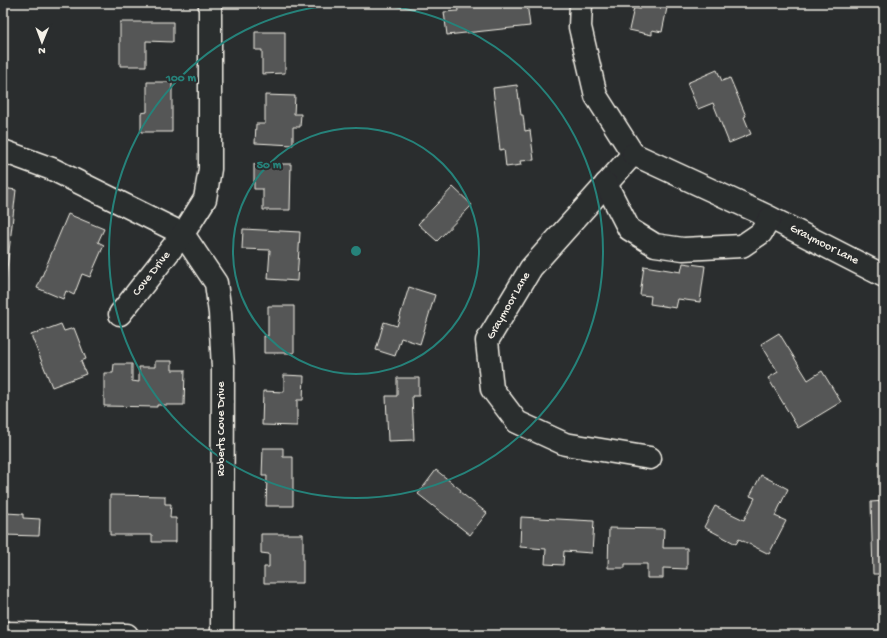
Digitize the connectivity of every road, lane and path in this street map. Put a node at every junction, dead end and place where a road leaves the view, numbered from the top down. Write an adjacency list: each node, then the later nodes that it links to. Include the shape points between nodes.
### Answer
1 (210, 3): 7 (street, via 210,169 205,199)
2 (581, 3): 4 (street, via 580,27 596,96)
3 (3, 151): 7 (street, Roberts Cove Drive, via 52,169)
4 (633, 154): 5 (street, Graymoor Lane); 6 (street, Graymoor Lane)
5 (606, 184): 6 (street, via 629,229 655,245 683,248 742,246 761,233); 10 (street, Graymoor Lane, via 531,268 487,341 492,389 517,422 565,444)
6 (770, 218): 8 (street, Graymoor Lane)
7 (183, 234): 9 (street, Cove Drive); 13 (street, Roberts Cove Drive, via 216,283 220,313 223,368)
8 (884, 276)
9 (120, 314)
10 (650, 458)
11 (3, 633): 12 (street)
12 (127, 635)
13 (222, 635)

